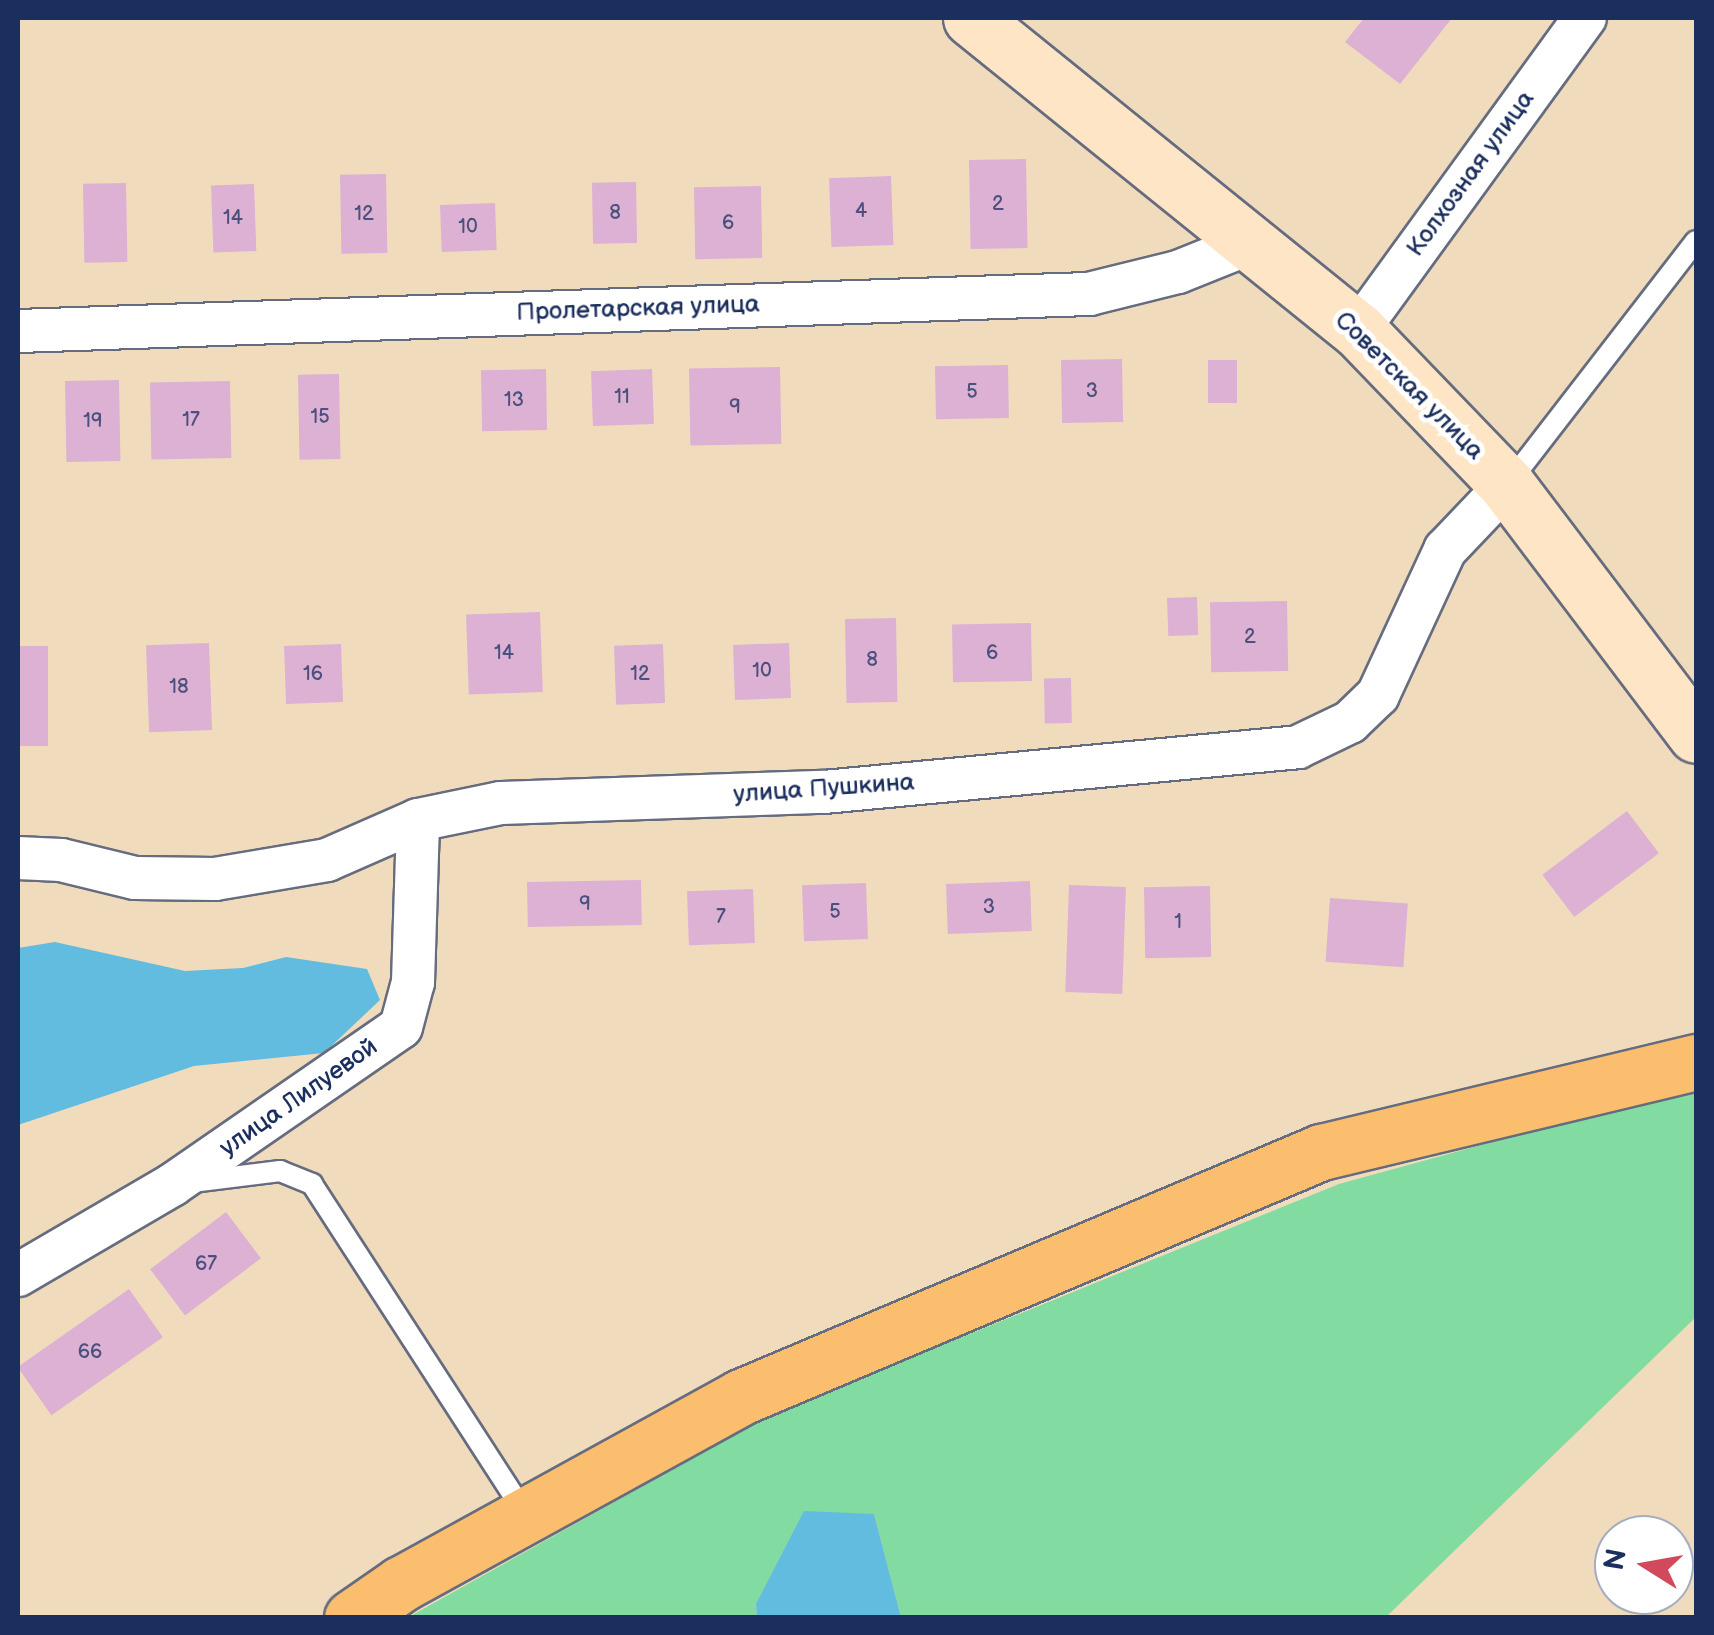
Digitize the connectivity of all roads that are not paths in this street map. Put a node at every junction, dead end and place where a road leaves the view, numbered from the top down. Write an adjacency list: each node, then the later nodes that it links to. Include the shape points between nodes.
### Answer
1 (971, 18): 4 (main road, Советская улица)
2 (1585, 18): 5 (street, Колхозная улица)
3 (1696, 241): 7 (lane)
4 (1250, 243): 5 (main road, Советская улица); 6 (street, Пролетарская улица, via 1178,272 1089,294)
5 (1358, 330): 7 (main road, Советская улица)
6 (18, 331)
7 (1506, 485): 8 (main road, Советская улица); 9 (street, улица Пушкина, via 1445,550 1378,695 1350,722 1298,747 824,792 501,803)
8 (1696, 736)
9 (418, 820): 10 (street, улица Пушкина, via 328,860 215,880 136,878 61,860); 12 (street, улица Лилуевой, via 414,982 401,1026)
10 (18, 858)
11 (1696, 1062): 14 (main road, via 1321,1152 741,1397)
12 (172, 1185): 13 (street, улица Лилуевой); 14 (lane, via 280,1171 312,1184)
13 (18, 1275)
14 (526, 1515): 15 (main road)
15 (352, 1618)

